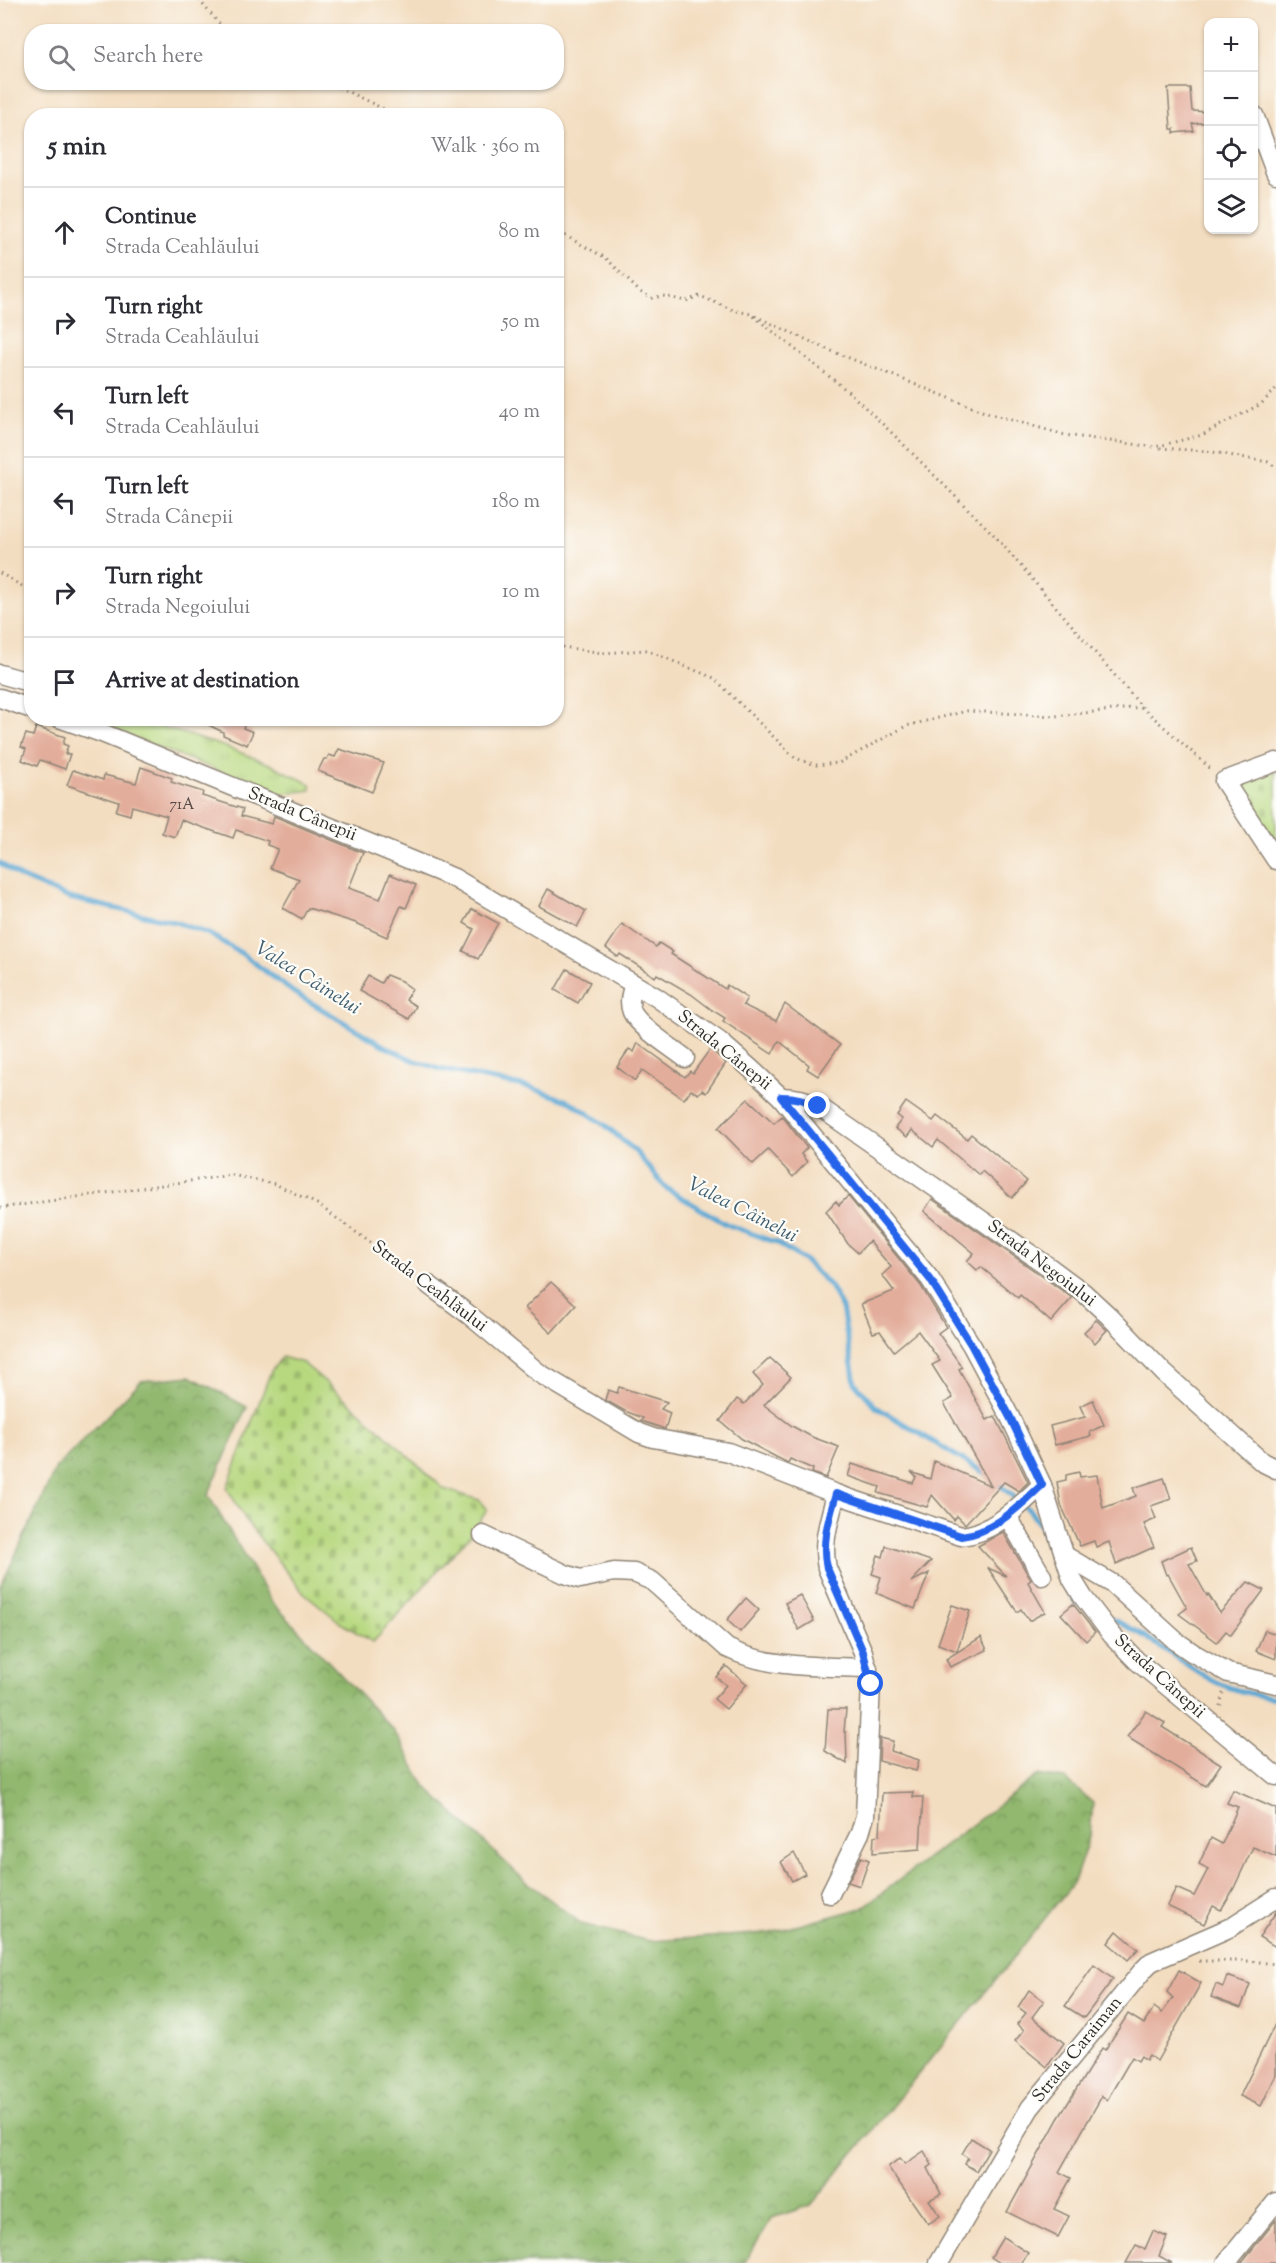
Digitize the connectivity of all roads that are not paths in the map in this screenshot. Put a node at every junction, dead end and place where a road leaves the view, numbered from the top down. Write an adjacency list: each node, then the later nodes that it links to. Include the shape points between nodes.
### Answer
1 (1258, 126): 2 (street)
2 (1276, 174)
3 (0, 674): 4 (street)
4 (24, 681)
5 (0, 698): 6 (street)
6 (24, 706)
7 (82, 726): 10 (street, Strada Cânepii, via 454,878)
8 (1276, 762): 9 (street, via 1224,781)
9 (1276, 860)
10 (634, 984): 11 (street, via 632,1012); 12 (street, Strada Cânepii, via 718,1041)
11 (685, 1058)
12 (781, 1097): 14 (street, Strada Negoiului, via 801,1098 818,1106 1049,1267 1109,1316 1164,1373 1262,1462); 15 (street, Strada Cânepii, via 930,1279 972,1346)
13 (429, 1285): 16 (street, Strada Ceahlăului, via 539,1373 639,1433 728,1452)
14 (1276, 1469)
15 (1042, 1485): 17 (street, Strada Ceahlăului); 19 (street, Strada Cânepii)
16 (836, 1494): 17 (street, Strada Ceahlăului, via 961,1536); 21 (street, via 824,1554)
17 (1008, 1517): 20 (street)
18 (483, 1535): 21 (street, via 580,1579 614,1572 634,1573 652,1581 727,1648 740,1654 785,1663)
19 (1064, 1555): 22 (street, via 1113,1584 1193,1653 1228,1673); 23 (street, Strada Cânepii, via 1083,1598 1112,1635 1137,1661)
20 (1042, 1576)
21 (868, 1668): 24 (street, via 871,1684 865,1816)
22 (1276, 1684)
23 (1276, 1776)
24 (830, 1894)
25 (1276, 1898): 27 (street, Strada Caraiman, via 1229,1928 1151,1962 1144,1969 1030,2108)
26 (1276, 2202): 28 (street)
27 (939, 2263)
28 (1226, 2263)

